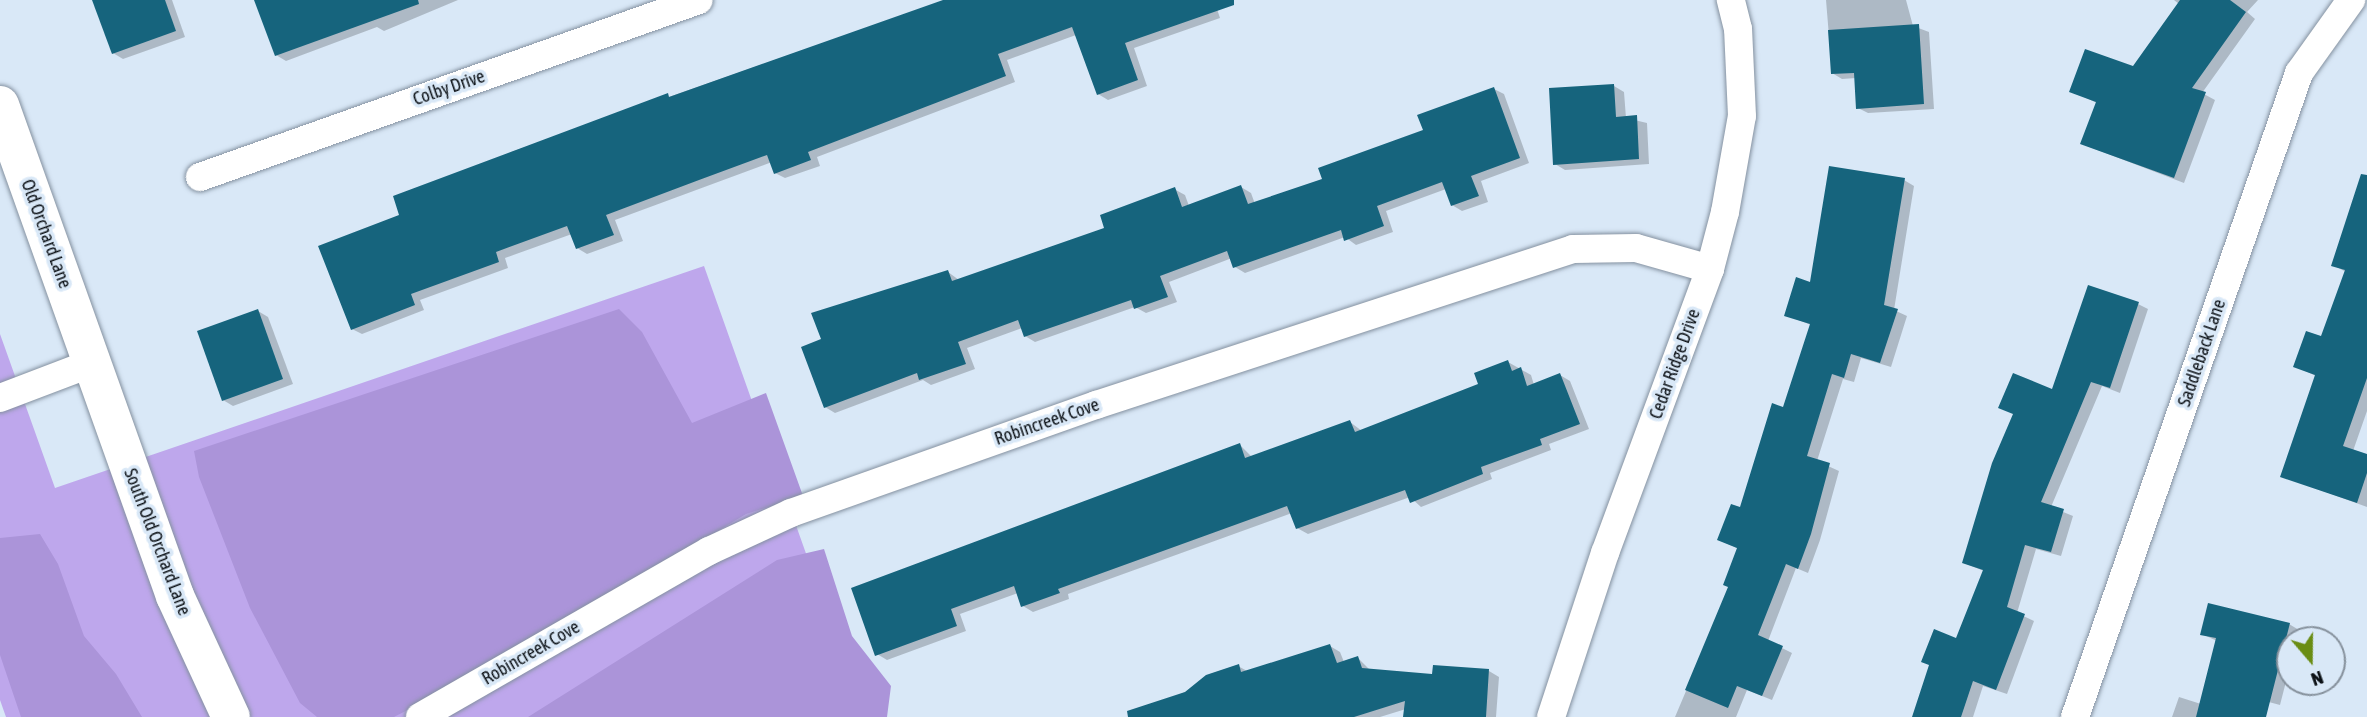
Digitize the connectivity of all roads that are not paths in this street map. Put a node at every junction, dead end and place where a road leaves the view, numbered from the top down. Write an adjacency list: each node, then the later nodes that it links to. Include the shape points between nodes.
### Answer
1 (699, 0): 5 (street, Colby Drive)
2 (1731, 0): 6 (street, Cedar Ridge Drive, via 1738,29 1742,116)
3 (2351, 0): 12 (street, Saddleback Lane, via 2300,73)
4 (0, 105): 7 (street, Old Orchard Lane)
5 (200, 177)
6 (1710, 269): 10 (street, Robincreek Cove, via 1636,248 1573,248 1096,405 790,513 709,551); 11 (street, Cedar Ridge Drive)
7 (92, 363): 8 (street); 9 (street, South Old Orchard Lane, via 174,596)
8 (0, 398)
9 (231, 717)
10 (420, 717)
11 (1550, 717)
12 (2076, 717)

